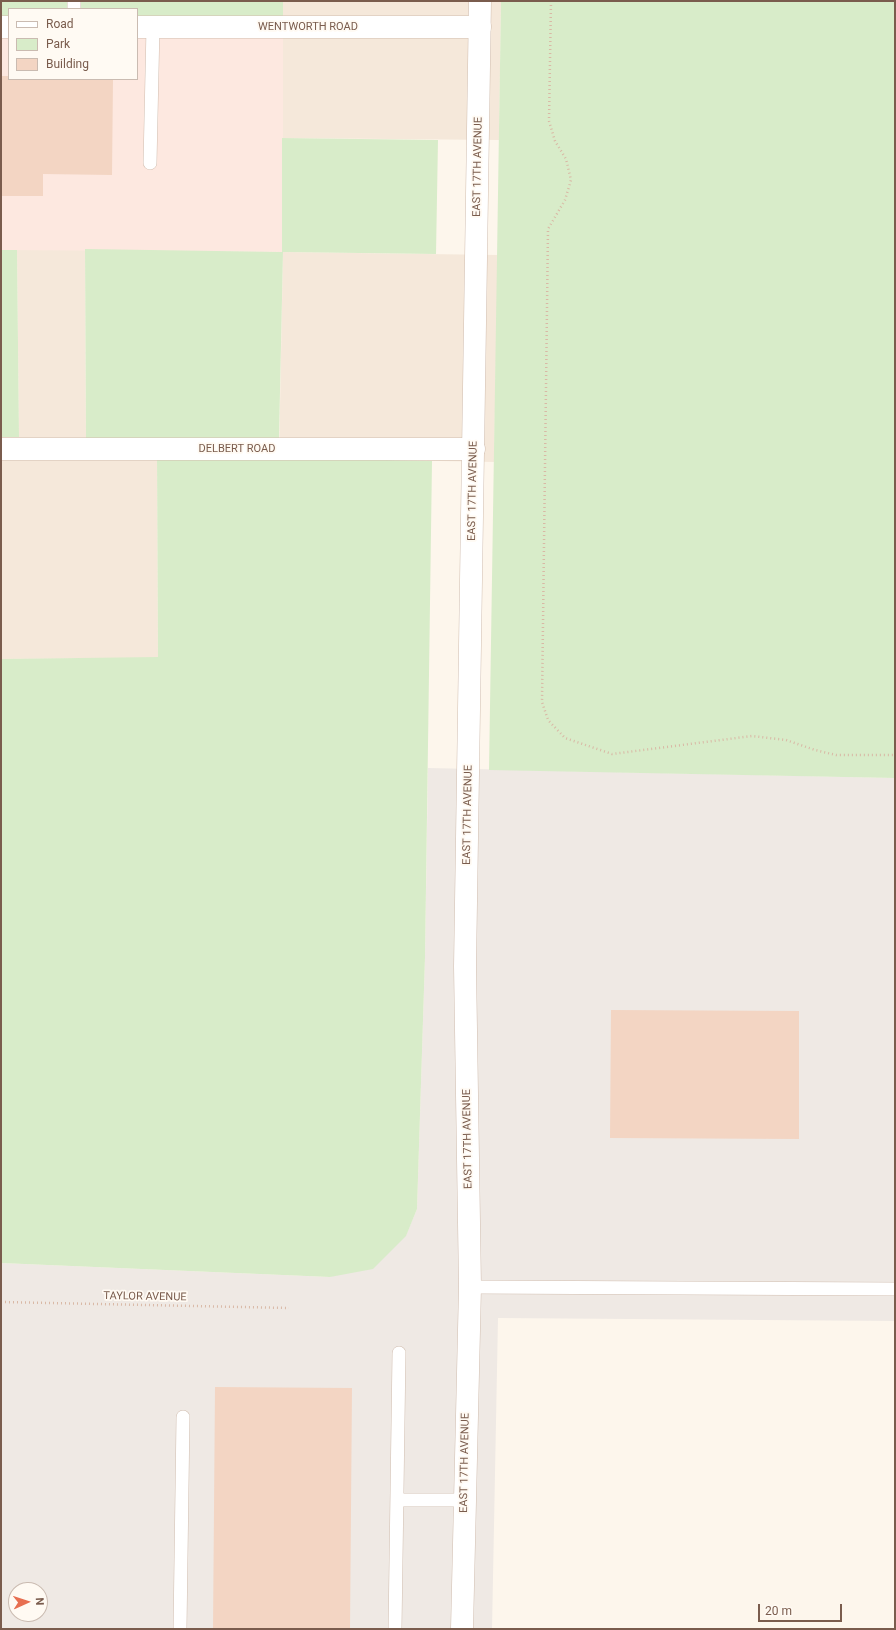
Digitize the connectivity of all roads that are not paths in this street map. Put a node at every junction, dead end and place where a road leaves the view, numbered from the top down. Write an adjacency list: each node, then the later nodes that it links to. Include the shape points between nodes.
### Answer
1 (480, 1): 3 (street, EAST 17TH AVENUE)
2 (145, 27): 3 (street, WENTWORTH ROAD); 4 (lane)
3 (480, 27): 6 (street, EAST 17TH AVENUE)
4 (150, 163)
5 (1, 449): 6 (street, DELBERT ROAD)
6 (474, 449): 7 (street, EAST 17TH AVENUE, via 465,966)
7 (470, 1287): 8 (lane); 12 (street, EAST 17TH AVENUE)
8 (895, 1288)
9 (398, 1353): 11 (lane)
10 (183, 1417): 13 (lane)
11 (397, 1500): 12 (lane); 14 (lane)
12 (464, 1500): 15 (street, EAST 17TH AVENUE)
13 (180, 1629)
14 (395, 1629)
15 (462, 1629)

